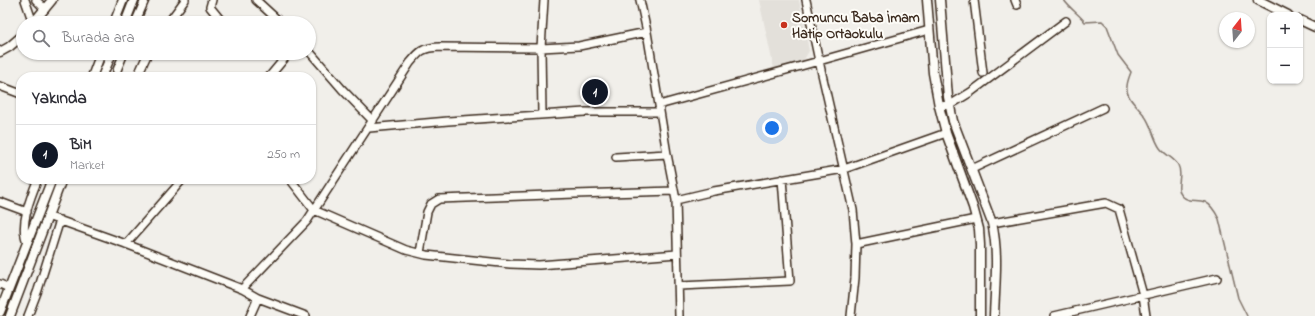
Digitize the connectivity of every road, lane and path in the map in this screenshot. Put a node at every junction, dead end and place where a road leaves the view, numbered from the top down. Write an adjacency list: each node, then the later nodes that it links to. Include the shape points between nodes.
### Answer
1 (25, 0): 19 (street)
2 (36, 0): 17 (street)
3 (52, 0): 17 (main road)
4 (123, 0): 21 (main road)
5 (134, 0): 22 (main road)
6 (145, 0): 23 (street)
7 (185, 0): 24 (street)
8 (212, 0): 25 (street, via 210,7)
9 (256, 0): 26 (street)
10 (544, 0): 33 (street)
11 (640, 0): 31 (street)
12 (806, 0): 41 (street)
13 (927, 0): 30 (main road)
14 (940, 0): 50 (main road)
15 (974, 0): 47 (street)
16 (1258, 0): 18 (main road)
17 (45, 9): 20 (main road)
18 (1282, 12)
19 (31, 16)
20 (39, 16)
21 (117, 16)
22 (128, 16)
23 (138, 16)
24 (173, 16)
25 (217, 16)
26 (273, 16)
27 (1066, 21): 50 (street)
28 (1303, 21): 29 (main road)
29 (1315, 27)
30 (929, 30): 41 (street); 51 (main road)
31 (647, 32): 33 (street, via 579,46); 52 (street)
32 (16, 41): 34 (main road)
33 (541, 48): 54 (street); 55 (street, via 426,48 419,52 410,64)
34 (0, 52)
35 (316, 59): 55 (street)
36 (98, 60): 42 (main road)
37 (109, 60): 43 (main road)
38 (121, 60): 44 (street)
39 (145, 60): 45 (street)
40 (283, 60): 46 (street)
41 (819, 61): 52 (street); 59 (street)
42 (94, 72)
43 (104, 72)
44 (117, 72)
45 (139, 72)
46 (273, 72)
47 (983, 73)
48 (0, 86): 49 (street)
49 (16, 92)
50 (950, 105): 51 (street); 60 (main road, via 953,121)
51 (939, 106): 56 (main road)
52 (660, 108): 54 (street); 57 (street)
53 (1103, 108): 60 (street)
54 (542, 114): 55 (street)
55 (371, 124): 70 (street)
56 (946, 134): 59 (street); 73 (main road)
57 (666, 154): 58 (street); 67 (street)
58 (616, 157)
59 (844, 169): 61 (street); 78 (street, via 853,210)
60 (972, 169): 75 (main road)
61 (782, 179): 68 (street); 83 (street, via 790,281)
62 (36, 184): 71 (street)
63 (50, 184): 76 (main road)
64 (60, 184): 72 (main road)
65 (179, 184): 77 (street)
66 (294, 184): 70 (street)
67 (674, 192): 68 (street); 79 (street, via 438,199 431,204 427,212)
68 (676, 200): 80 (street)
69 (0, 202): 71 (street)
70 (314, 210): 79 (street, via 406,250); 85 (street, via 299,231)
71 (27, 212): 76 (street, via 24,231)
72 (48, 216): 74 (street); 89 (main road)
73 (976, 219): 78 (street); 95 (main road, via 980,245)
74 (60, 220): 77 (street); 90 (street)
75 (992, 223): 86 (street, via 1106,204 1120,209); 96 (main road, via 996,247)
76 (27, 242): 84 (main road)
77 (126, 244): 85 (street)
78 (856, 244): 94 (street)
79 (420, 253): 80 (street, via 539,265)
80 (677, 254): 83 (street)
81 (1217, 278): 86 (street)
82 (0, 284): 84 (street)
83 (679, 286): 93 (street)
84 (10, 288): 88 (main road)
85 (242, 289): 87 (street)
86 (1143, 295): 97 (street); 98 (street)
87 (258, 298): 91 (street); 92 (street)
88 (0, 312)
89 (10, 316)
90 (28, 316)
91 (250, 316)
92 (306, 316)
93 (678, 316)
94 (851, 316)
95 (980, 316)
96 (994, 316)
97 (1054, 316)
98 (1146, 316)

